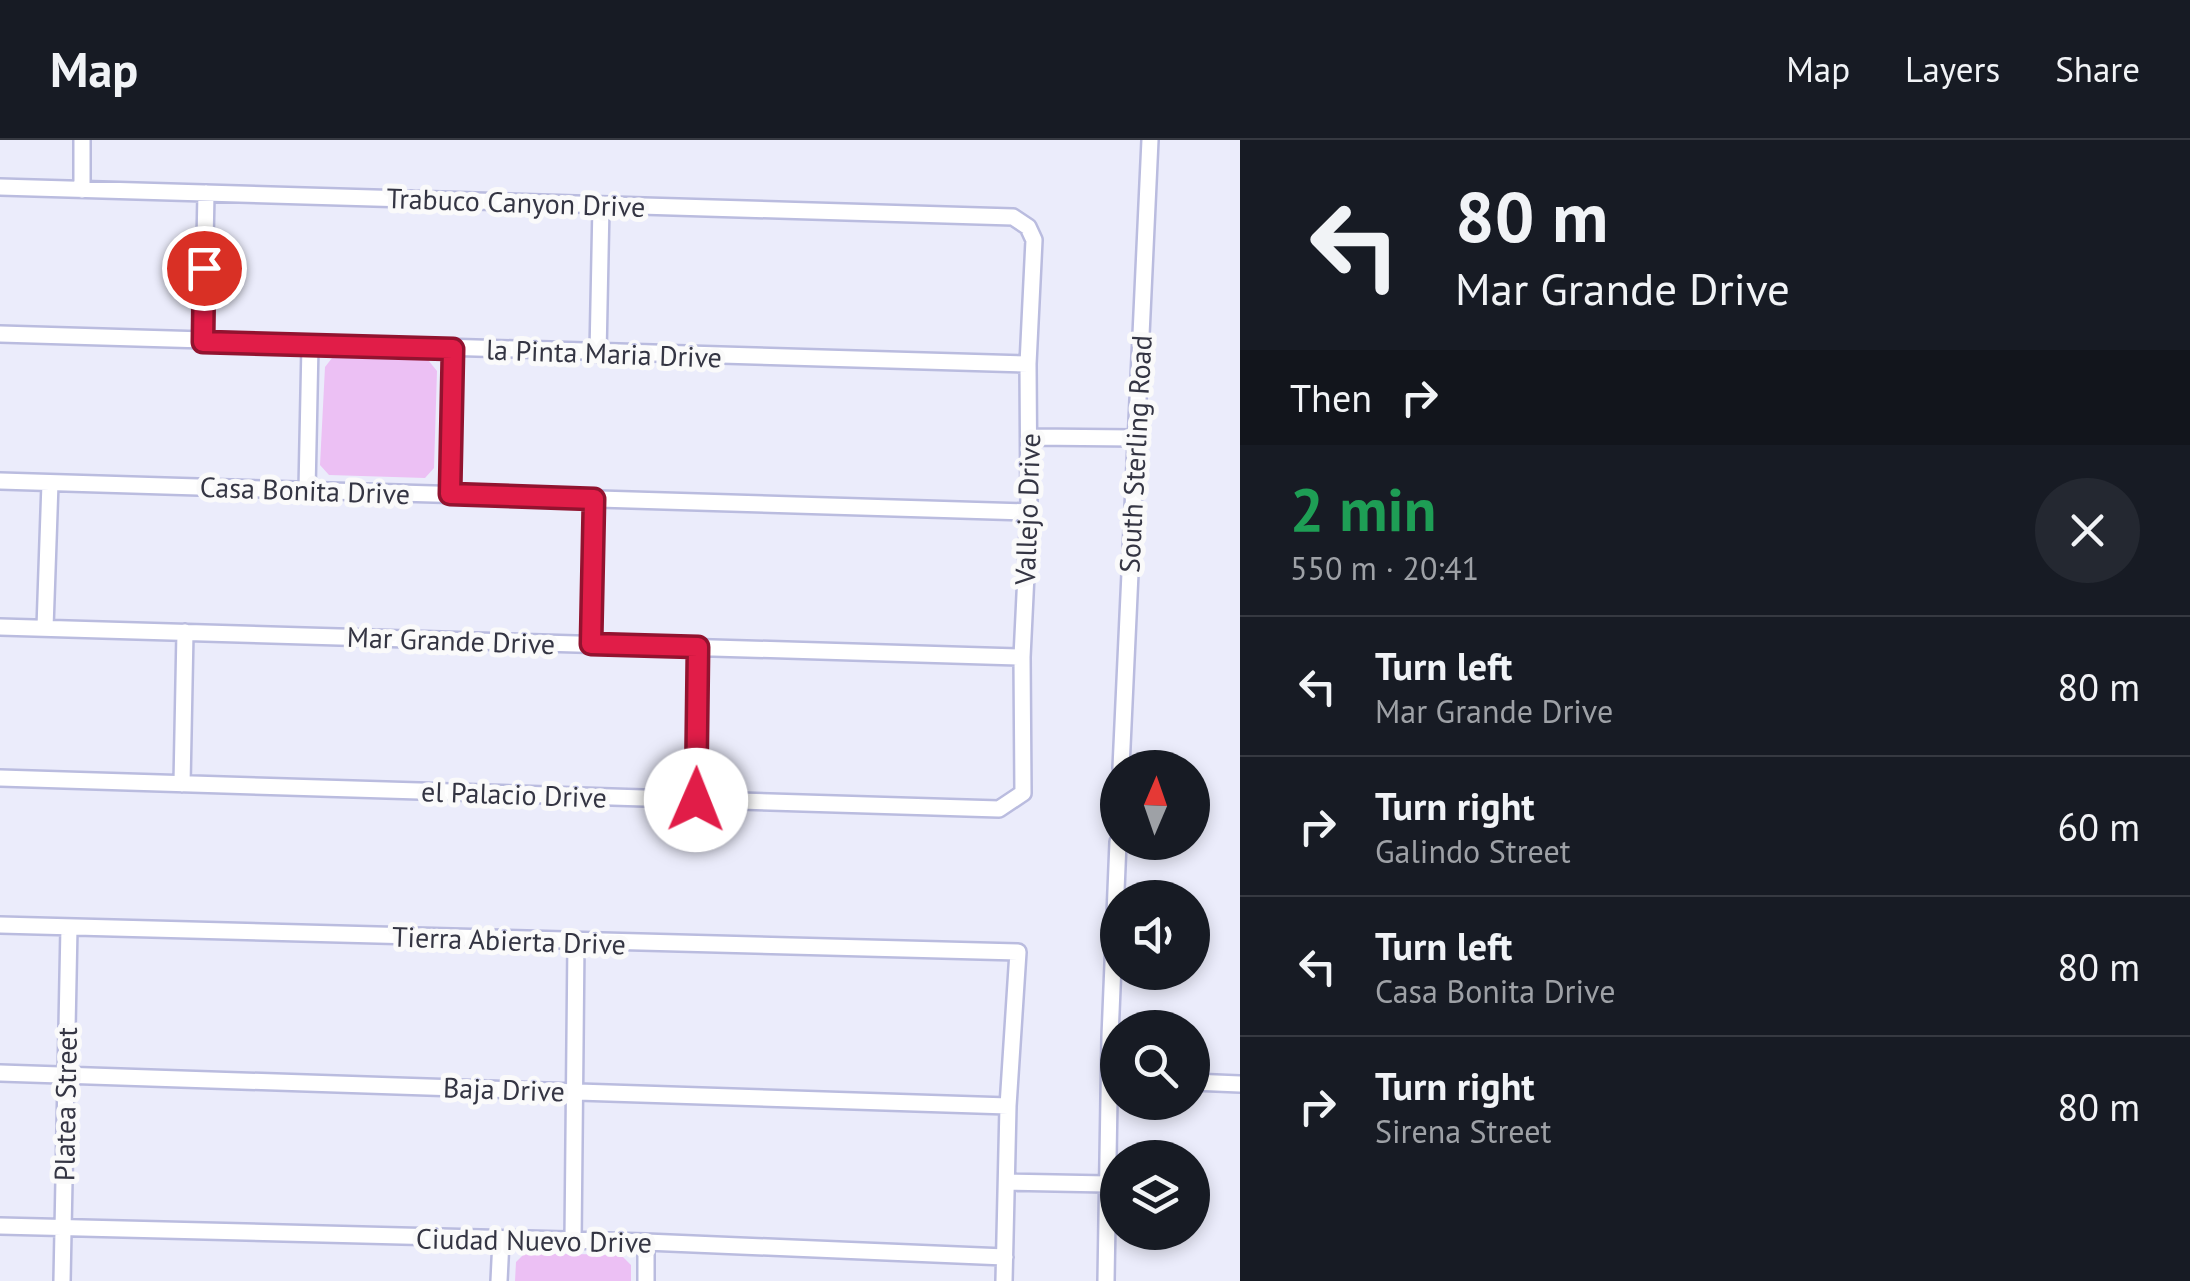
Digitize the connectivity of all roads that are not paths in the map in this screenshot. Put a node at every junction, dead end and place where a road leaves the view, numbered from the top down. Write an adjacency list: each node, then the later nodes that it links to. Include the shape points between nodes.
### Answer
1 (82, 140): 4 (street)
2 (1150, 140): 15 (street, South Sterling Road)
3 (0, 187): 4 (street, Trabuco Canyon Drive)
4 (82, 190): 5 (street, Trabuco Canyon Drive)
5 (206, 193): 6 (street, Trabuco Canyon Drive); 9 (street)
6 (600, 205): 7 (street, Trabuco Canyon Drive, via 1013,216); 12 (street)
7 (1028, 227): 13 (street, Vallejo Drive, via 1034,240)
8 (0, 334): 9 (street, la Pinta Maria Drive)
9 (203, 342): 10 (street, la Pinta Maria Drive)
10 (310, 345): 11 (street, la Pinta Maria Drive); 18 (street)
11 (453, 349): 12 (street, la Pinta Maria Drive); 19 (street)
12 (598, 354): 13 (street, la Pinta Maria Drive)
13 (1028, 364): 14 (street, Vallejo Drive)
14 (1030, 437): 15 (street); 21 (street, Vallejo Drive)
15 (1135, 438): 28 (street, South Sterling Road)
16 (0, 481): 17 (street, Casa Bonita Drive)
17 (50, 482): 18 (street, Casa Bonita Drive); 23 (street)
18 (307, 490): 19 (street, Casa Bonita Drive)
19 (450, 494): 20 (street, Casa Bonita Drive)
20 (594, 499): 21 (street, Casa Bonita Drive); 25 (street)
21 (1029, 512): 27 (street, Vallejo Drive)
22 (0, 626): 23 (street, Mar Grande Drive)
23 (45, 628): 24 (street, Mar Grande Drive)
24 (185, 632): 25 (street, Mar Grande Drive); 30 (street)
25 (591, 644): 26 (street, Mar Grande Drive)
26 (698, 647): 27 (street, Mar Grande Drive); 32 (street)
27 (1022, 657): 31 (street, Vallejo Drive)
28 (1122, 750)
29 (0, 778): 30 (street, el Palacio Drive)
30 (182, 784): 32 (street, el Palacio Drive)
31 (1024, 793): 32 (street, el Palacio Drive, via 999,809)
32 (696, 800)
33 (1118, 860): 37 (street)
34 (0, 925): 35 (street, Tierra Abierta Drive)
35 (69, 927): 36 (street, Tierra Abierta Drive); 39 (street, Platea Street)
36 (576, 942): 42 (street); 43 (street, Tierra Abierta Drive, via 1018,952)
37 (1114, 1010)
38 (0, 1073): 39 (street, Baja Drive)
39 (65, 1075): 42 (street, Baja Drive); 47 (street, Platea Street)
40 (1210, 1083): 41 (street)
41 (1240, 1084)
42 (577, 1091): 43 (street, Baja Drive); 49 (street)
43 (1008, 1106): 44 (street)
44 (1007, 1182): 45 (street); 52 (street)
45 (1100, 1184)
46 (0, 1226): 47 (street, Ciudad Nuevo Drive)
47 (62, 1228): 48 (street, Ciudad Nuevo Drive); 53 (street, Platea Street)
48 (501, 1240): 49 (street, Ciudad Nuevo Drive); 54 (street)
49 (573, 1241): 50 (street, Ciudad Nuevo Drive)
50 (646, 1242): 52 (street, Ciudad Nuevo Drive); 55 (street)
51 (1106, 1250): 57 (street)
52 (1005, 1257): 56 (street)
53 (62, 1281)
54 (500, 1281)
55 (646, 1281)
56 (1004, 1281)
57 (1106, 1281)

